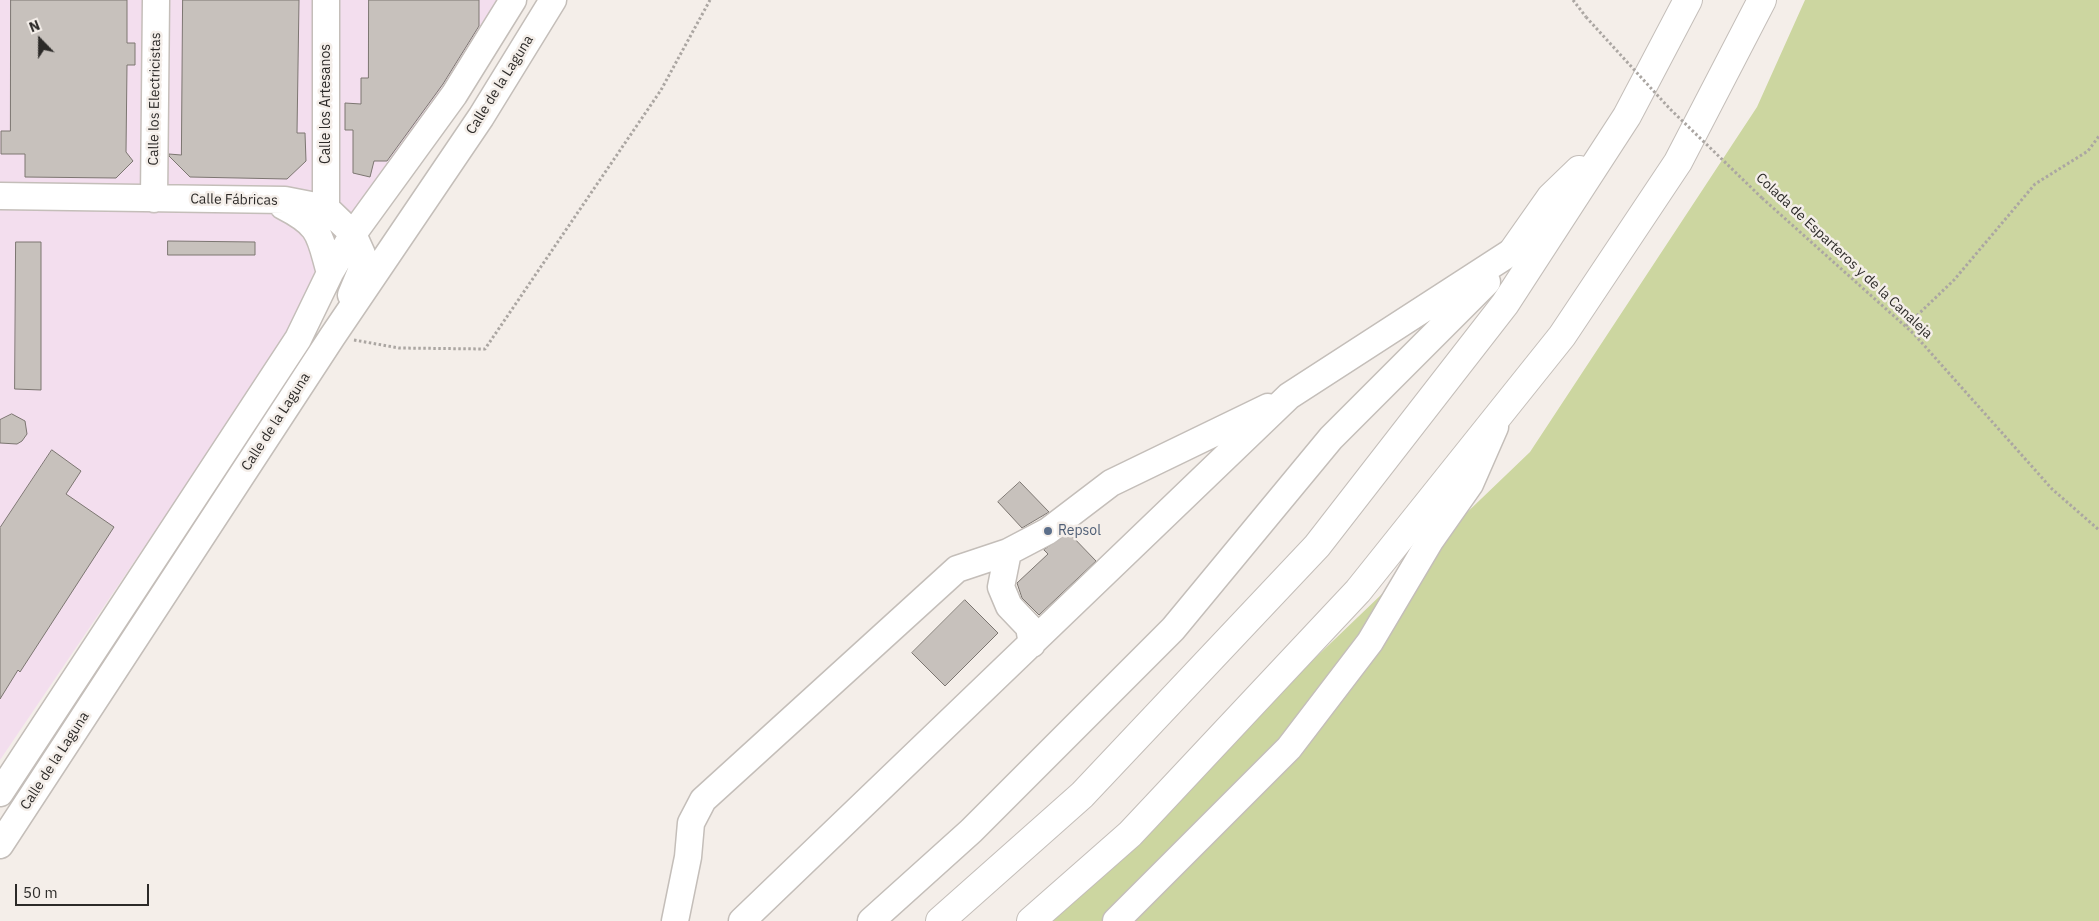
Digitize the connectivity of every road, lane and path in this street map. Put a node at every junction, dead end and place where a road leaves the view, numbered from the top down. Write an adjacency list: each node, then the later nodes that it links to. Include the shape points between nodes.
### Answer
1 (156, 0): 12 (street, Calle los Electricistas)
2 (326, 0): 14 (street, Calle los Artesanos)
3 (513, 0): 15 (street, Calle de la Laguna, via 454,95)
4 (553, 0): 19 (street, Calle de la Laguna, via 481,117)
5 (710, 0): 19 (path, via 661,90 485,349 398,348)
6 (1573, 0): 18 (path, Colada de Esparteros y de la Canaleja, bridge, via 1670,109 1762,198)
7 (1688, 0): 9 (highway)
8 (1762, 0): 21 (highway, via 1678,162 1562,336)
9 (1614, 136): 16 (highway, via 1552,197); 31 (highway, via 1505,304 1316,546 1082,795)
10 (2099, 136): 18 (path, via 2088,151 2034,184 1954,280)
11 (0, 196): 12 (street, Calle Fábricas)
12 (154, 198): 13 (street, Calle Fábricas)
13 (272, 200): 14 (street, Calle Fábricas); 17 (street, via 313,224 321,239)
14 (326, 208): 15 (street)
15 (354, 234): 17 (street, Calle de la Laguna); 19 (street, via 362,254 361,271)
16 (1513, 251): 20 (street); 30 (street, via 1499,270 1331,438 1173,629 971,831)
17 (330, 273): 25 (street, Calle de la Laguna, via 298,339)
18 (1906, 326): 22 (path, Colada de Esparteros y de la Canaleja, via 2052,489)
19 (334, 334): 26 (street, Calle de la Laguna)
20 (1289, 396): 23 (street, via 1110,483 1048,531); 24 (street)
21 (1502, 411): 27 (street, via 1470,484 1430,541 1364,650 1289,748); 32 (highway, via 1358,591 1130,834)
22 (2099, 530)
23 (1008, 552): 24 (street, via 1001,587 1009,606 1029,627); 28 (street, via 957,568 703,800 691,823 688,857)
24 (1032, 644): 29 (street)
25 (0, 793)
26 (0, 845)
27 (1117, 920)
28 (674, 921)
29 (742, 921)
30 (872, 921)
31 (940, 921)
32 (1031, 921)

